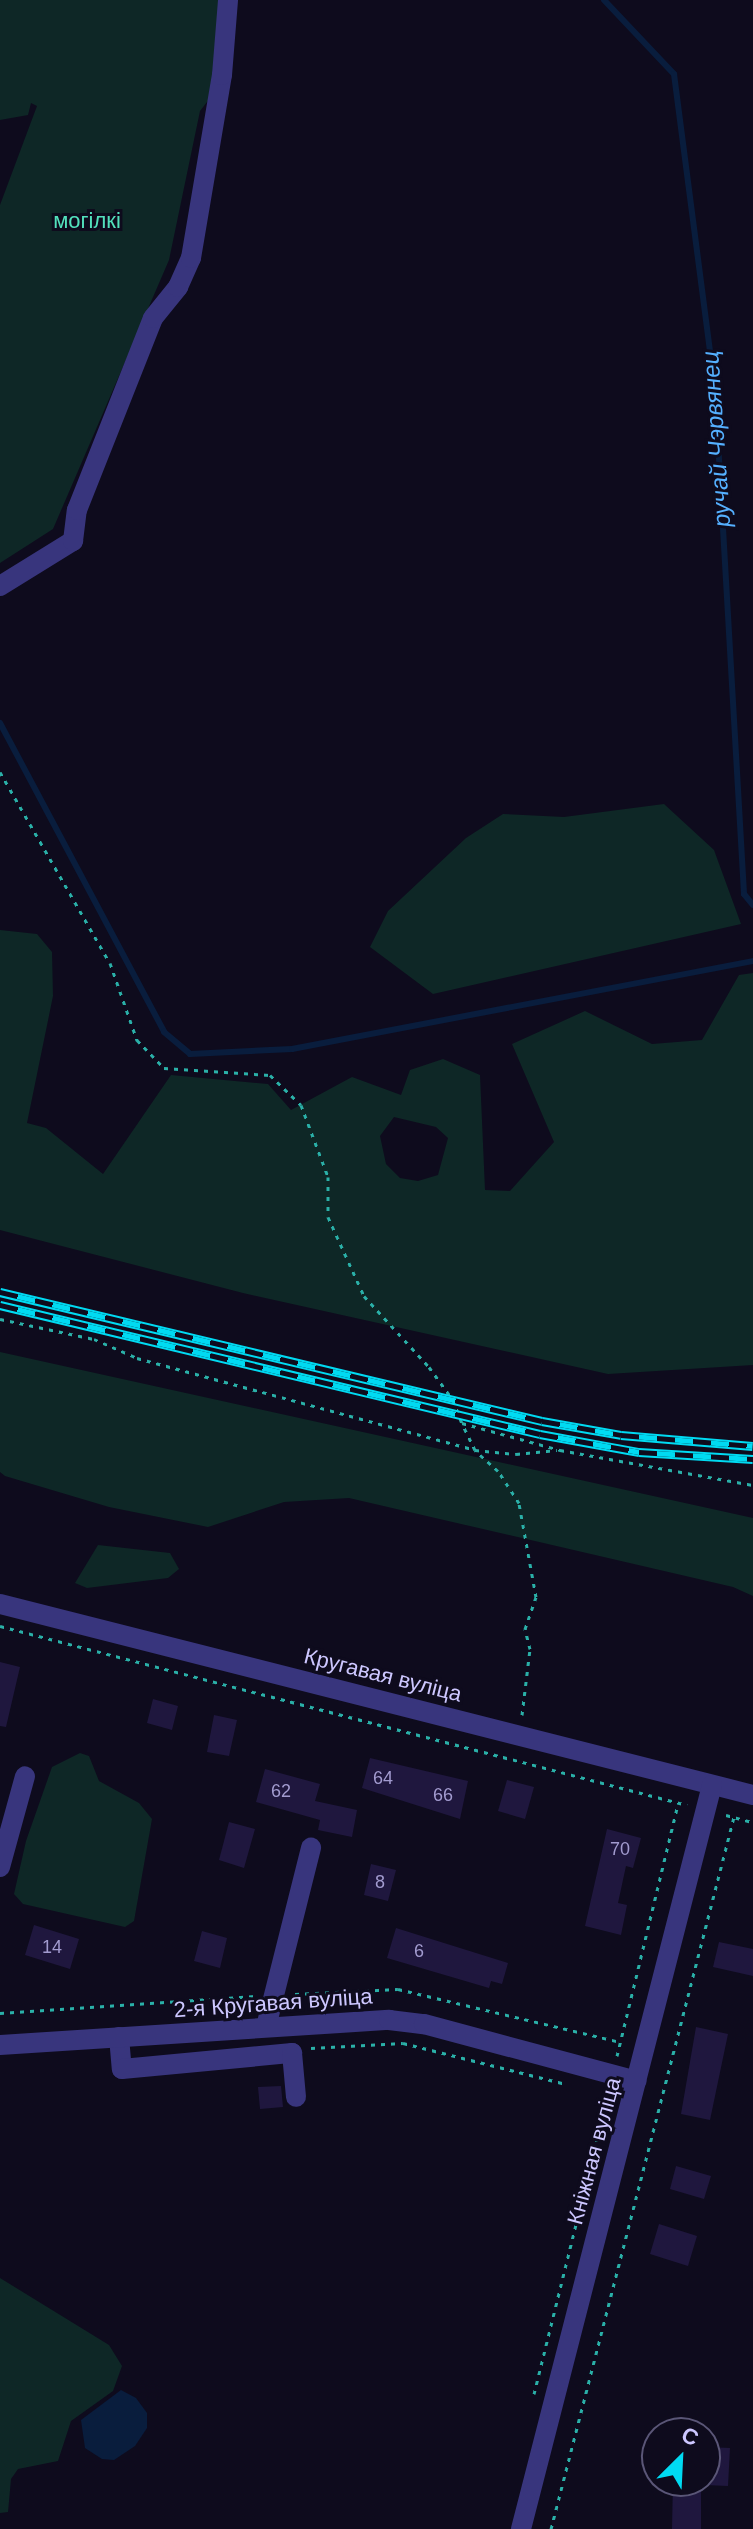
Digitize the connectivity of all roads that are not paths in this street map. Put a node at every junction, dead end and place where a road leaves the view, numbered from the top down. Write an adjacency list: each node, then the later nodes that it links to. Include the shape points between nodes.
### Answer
1 (228, 0): 2 (street, via 222,75 191,258 178,287 153,318 77,510 73,541)
2 (0, 586)
3 (0, 1604): 5 (street, Кругавая вуліца)
4 (25, 1776): 8 (street)
5 (712, 1785): 6 (street, Кругавая вуліца); 12 (street, Кніжная вуліца)
6 (753, 1795)
7 (311, 1848): 9 (street)
8 (0, 1867)
9 (266, 2027): 10 (street, 2-я Кругавая вуліца); 12 (street, 2-я Кругавая вуліца, via 351,2020 424,2024)
10 (119, 2037): 11 (street, 2-я Кругавая вуліца); 13 (street, via 122,2069 292,2053)
11 (0, 2045)
12 (637, 2081): 14 (street, Кніжная вуліца)
13 (296, 2097)
14 (521, 2529)

